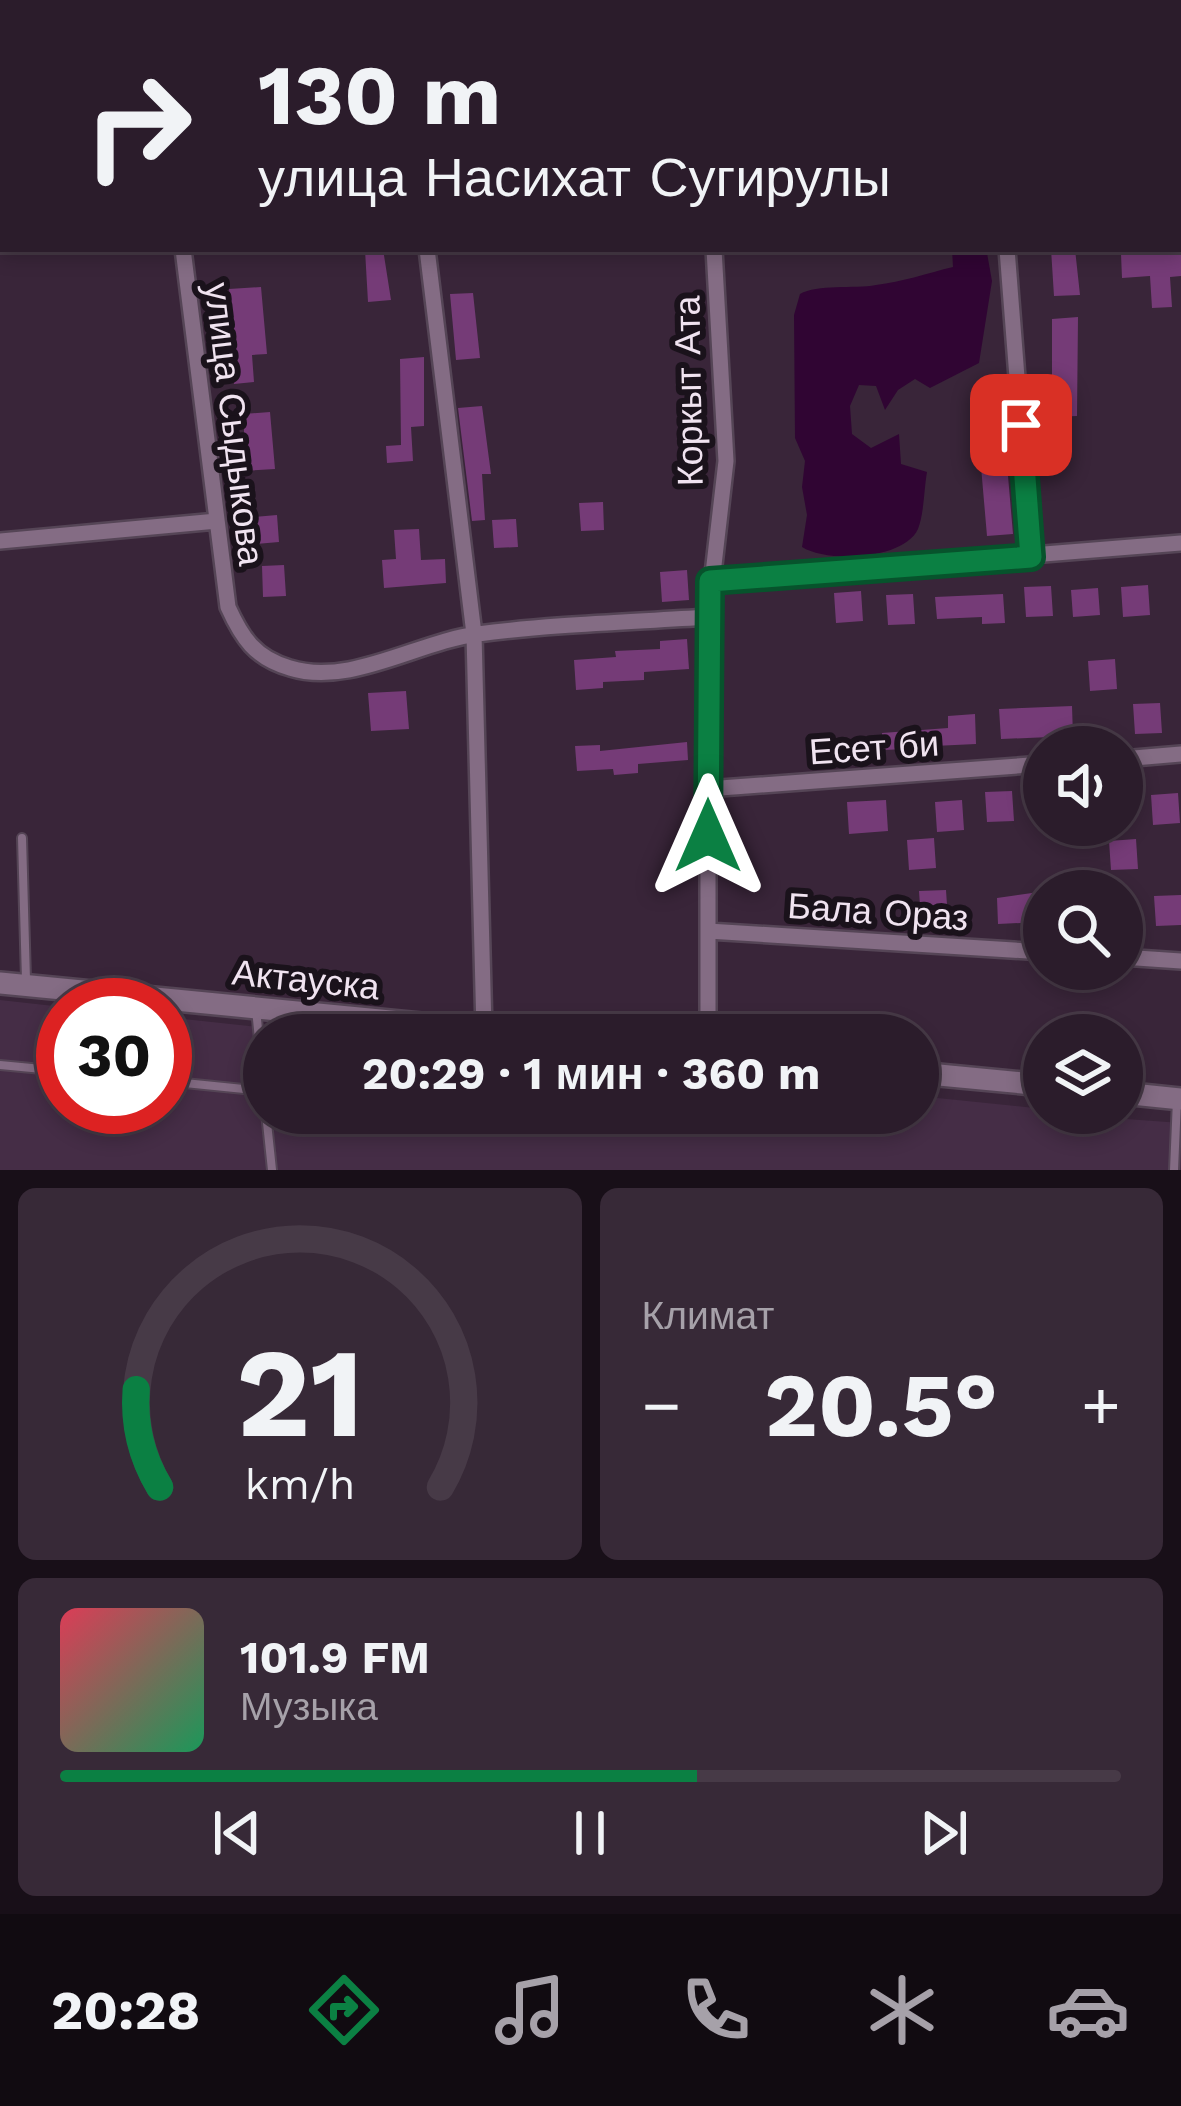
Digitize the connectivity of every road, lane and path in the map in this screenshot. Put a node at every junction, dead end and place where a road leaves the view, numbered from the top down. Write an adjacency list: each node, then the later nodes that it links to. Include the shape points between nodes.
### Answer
1 (184, 252): 5 (street, улица Сыдыкова)
2 (427, 252): 11 (street)
3 (714, 252): 9 (street, Коркыт Ата, via 725,461)
4 (1007, 252): 8 (street)
5 (217, 521): 6 (street); 11 (street, улица Сыдыкова, via 228,607 244,641 293,670 332,672)
6 (0, 541)
7 (1181, 544): 8 (street)
8 (1031, 557): 9 (street)
9 (710, 581): 10 (street, Коркыт Ата)
10 (708, 616): 11 (street); 15 (street, Коркыт Ата)
11 (474, 634): 26 (street)
12 (1181, 754): 13 (street)
13 (1143, 757)
14 (1023, 766): 15 (street, Есет би)
15 (707, 789): 17 (street, Коркыт Ата)
16 (22, 838): 22 (lane)
17 (708, 931): 18 (street, Бала Ораз); 27 (street, Коркыт Ата)
18 (1023, 951)
19 (1143, 958): 20 (street)
20 (1181, 961)
21 (0, 982): 22 (main road, Актауска)
22 (26, 985): 23 (main road, Актауска)
23 (255, 1008): 24 (lane); 25 (main road, Актауска)
24 (256, 1014)
25 (317, 1014)
26 (484, 1014)
27 (708, 1014)
28 (0, 1065): 29 (lane)
29 (36, 1068)
30 (939, 1075): 31 (main road)
31 (1023, 1083)
32 (192, 1084): 33 (lane)
33 (243, 1090)
34 (1143, 1095): 35 (main road)
35 (1179, 1099): 38 (lane)
36 (268, 1134): 37 (lane)
37 (272, 1170)
38 (1174, 1170)

